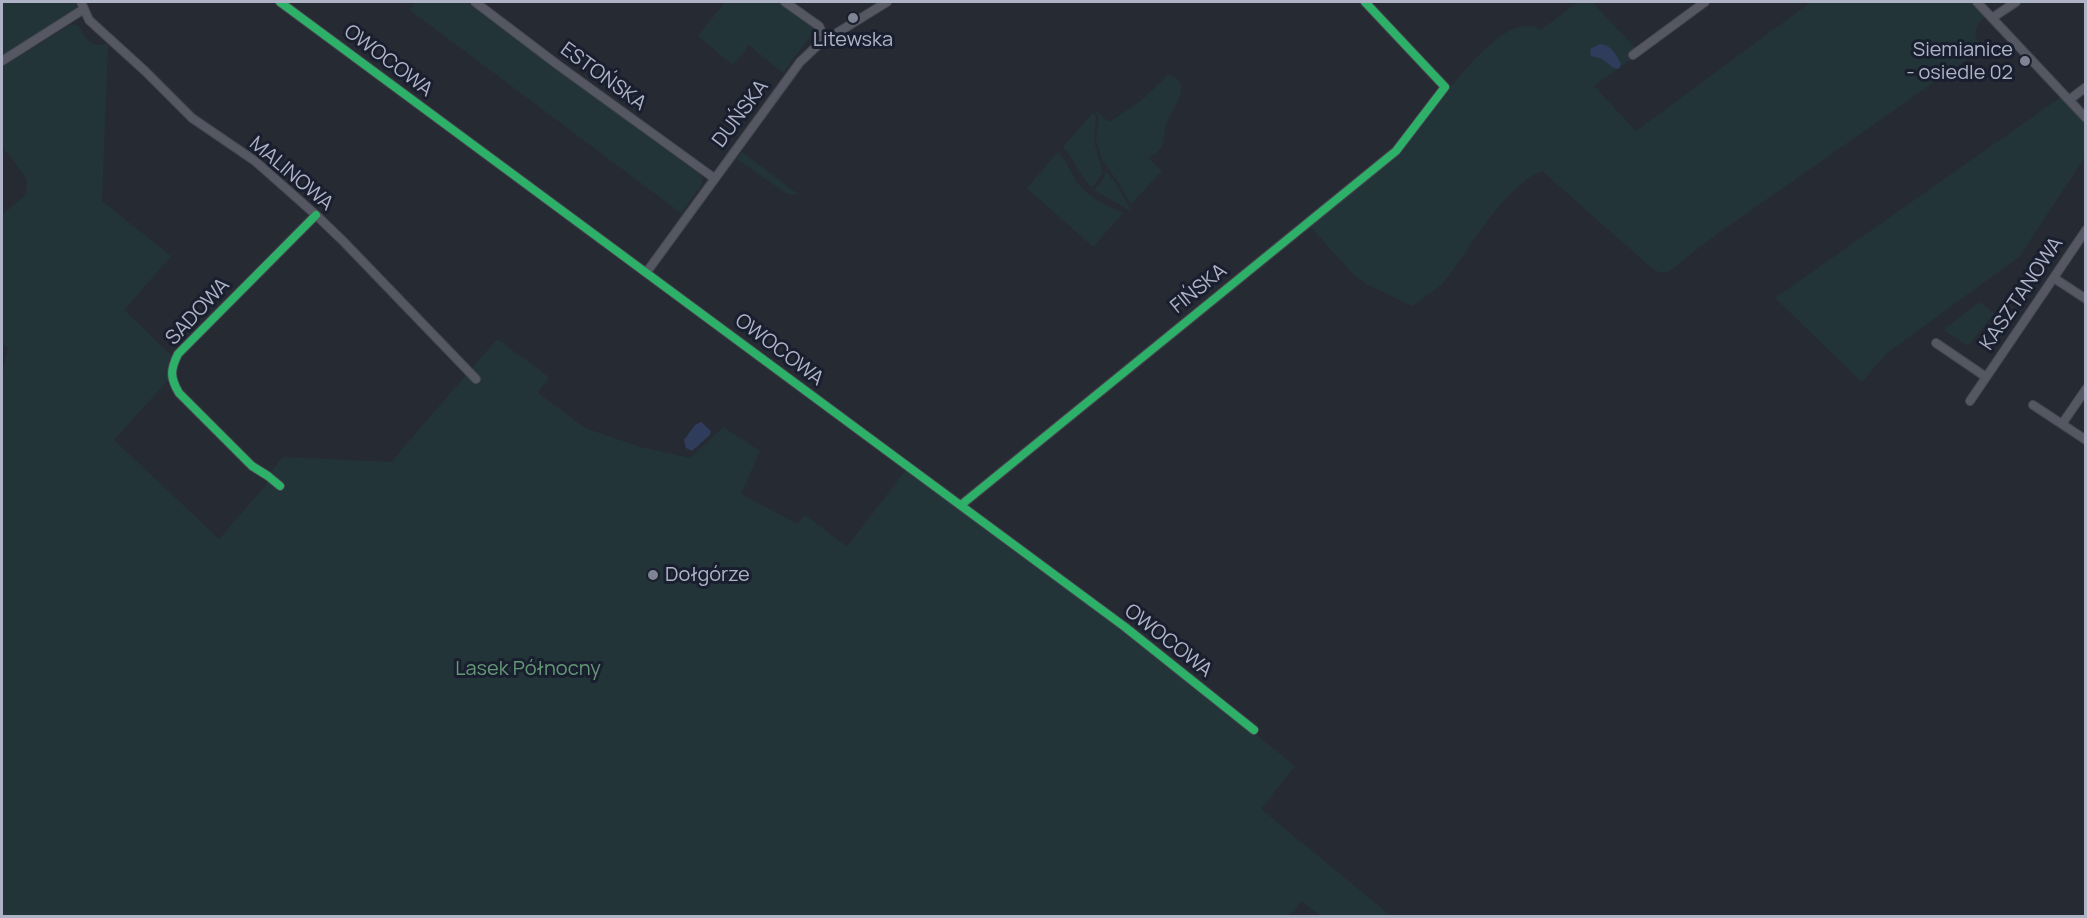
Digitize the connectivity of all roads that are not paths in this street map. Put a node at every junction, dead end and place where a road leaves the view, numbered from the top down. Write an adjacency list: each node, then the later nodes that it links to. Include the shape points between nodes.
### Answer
1 (280, 2): 20 (street, OWOCOWA)
2 (475, 2): 17 (street, ESTOŃSKA)
3 (785, 2): 11 (street, via 819,26)
4 (887, 2): 11 (street, DUŃSKA)
5 (1365, 2): 32 (street, FIŃSKA, via 1445,87 1396,151)
6 (1705, 2): 12 (street)
7 (1977, 2): 10 (street)
8 (2016, 2): 10 (street)
9 (83, 5): 13 (street); 18 (street, MALINOWA, via 89,20 192,118 255,161)
10 (1992, 18): 15 (street)
11 (825, 39): 17 (street, DUŃSKA, via 800,62)
12 (1633, 55)
13 (2, 61)
14 (2085, 87): 15 (street)
15 (2069, 100): 16 (street)
16 (2085, 117)
17 (714, 177): 20 (street, DUŃSKA)
18 (316, 215): 25 (street, MALINOWA); 31 (street, SADOWA, via 173,363 171,380 179,393 252,466)
19 (2085, 230): 21 (street, KASZTANOWA)
20 (646, 273): 32 (street, OWOCOWA)
21 (2054, 278): 22 (street); 24 (street, KASZTANOWA)
22 (2085, 299)
23 (1936, 343): 24 (street, KASZTANOWA)
24 (1986, 377): 27 (street, KASZTANOWA)
25 (476, 379)
26 (2085, 389): 29 (street)
27 (1970, 401)
28 (2033, 405): 29 (street)
29 (2062, 424): 30 (street)
30 (2085, 440)
31 (280, 486)
32 (961, 506): 33 (street, OWOCOWA, via 1125,627)
33 (1254, 730)

